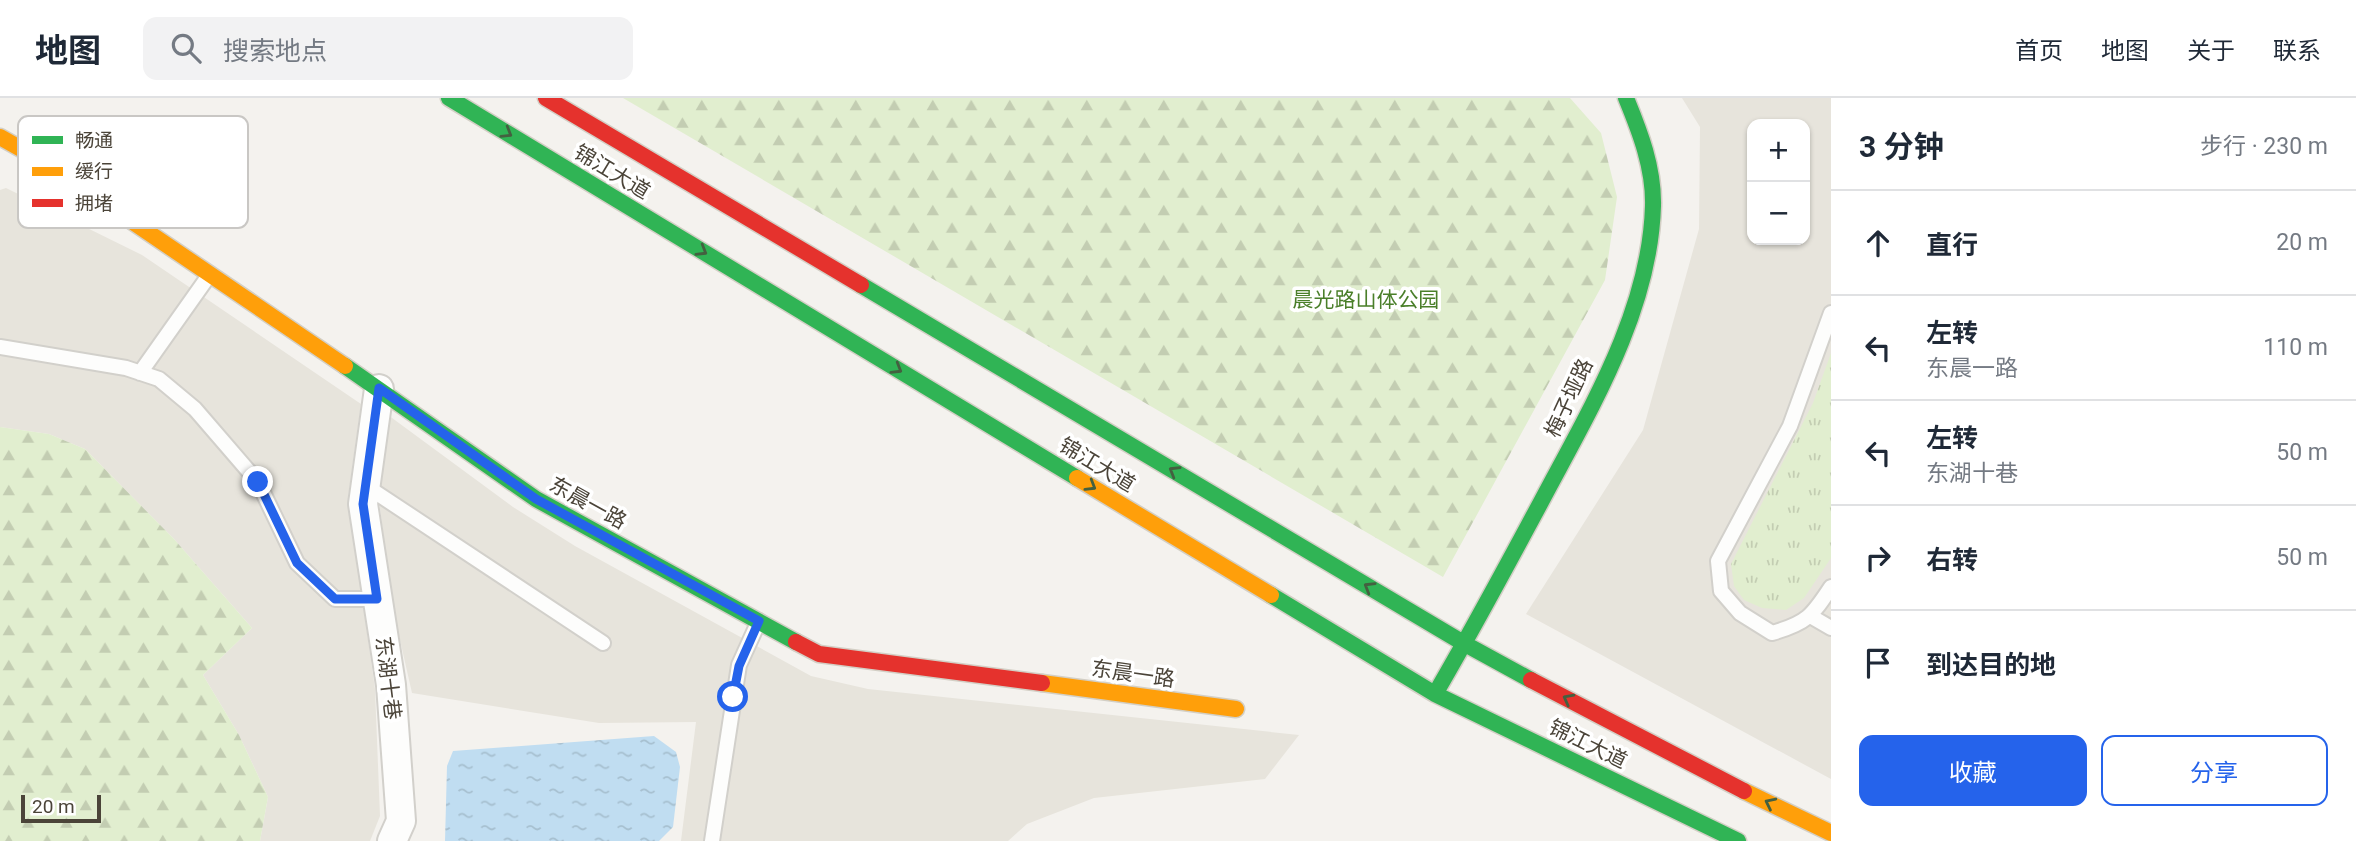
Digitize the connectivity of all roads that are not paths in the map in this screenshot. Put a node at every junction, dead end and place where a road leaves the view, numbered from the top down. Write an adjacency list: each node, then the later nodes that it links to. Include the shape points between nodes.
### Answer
1 (449, 98): 20 (main road, 锦江大道, one-way to 20)
2 (546, 98): 19 (main road, 锦江大道, one-way to 2)
3 (1626, 98): 19 (main road, 梅子垭路, via 1651,167 1654,207 1631,316 1569,448)
4 (0, 137): 5 (main road, 东晨一路)
5 (18, 147)
6 (144, 228): 7 (main road, 东晨一路)
7 (211, 272): 10 (lane); 11 (main road, 东晨一路)
8 (1831, 313): 15 (lane, via 1790,425 1718,561 1721,591 1740,613 1772,633)
9 (0, 347): 10 (lane)
10 (140, 373): 14 (lane, via 159,379 195,409 258,482 297,563 335,599)
11 (379, 388): 12 (street, 东湖十巷); 16 (main road, 东晨一路, via 536,499)
12 (366, 486): 14 (street, 东湖十巷, via 363,504); 18 (lane)
13 (1831, 587): 15 (lane)
14 (377, 599): 23 (street, 东湖十巷, via 391,685 401,821)
15 (1812, 617): 17 (lane)
16 (759, 621): 21 (main road, 东晨一路, via 819,653); 24 (lane, via 737,676)
17 (1831, 628)
18 (603, 643)
19 (1465, 644): 20 (main road, 梅子垭路); 22 (main road, 锦江大道, one-way to 19, via 1669,754)
20 (1435, 694): 25 (main road, 锦江大道)
21 (1236, 709)
22 (1831, 833)
23 (392, 841)
24 (712, 841)
25 (1738, 841)

